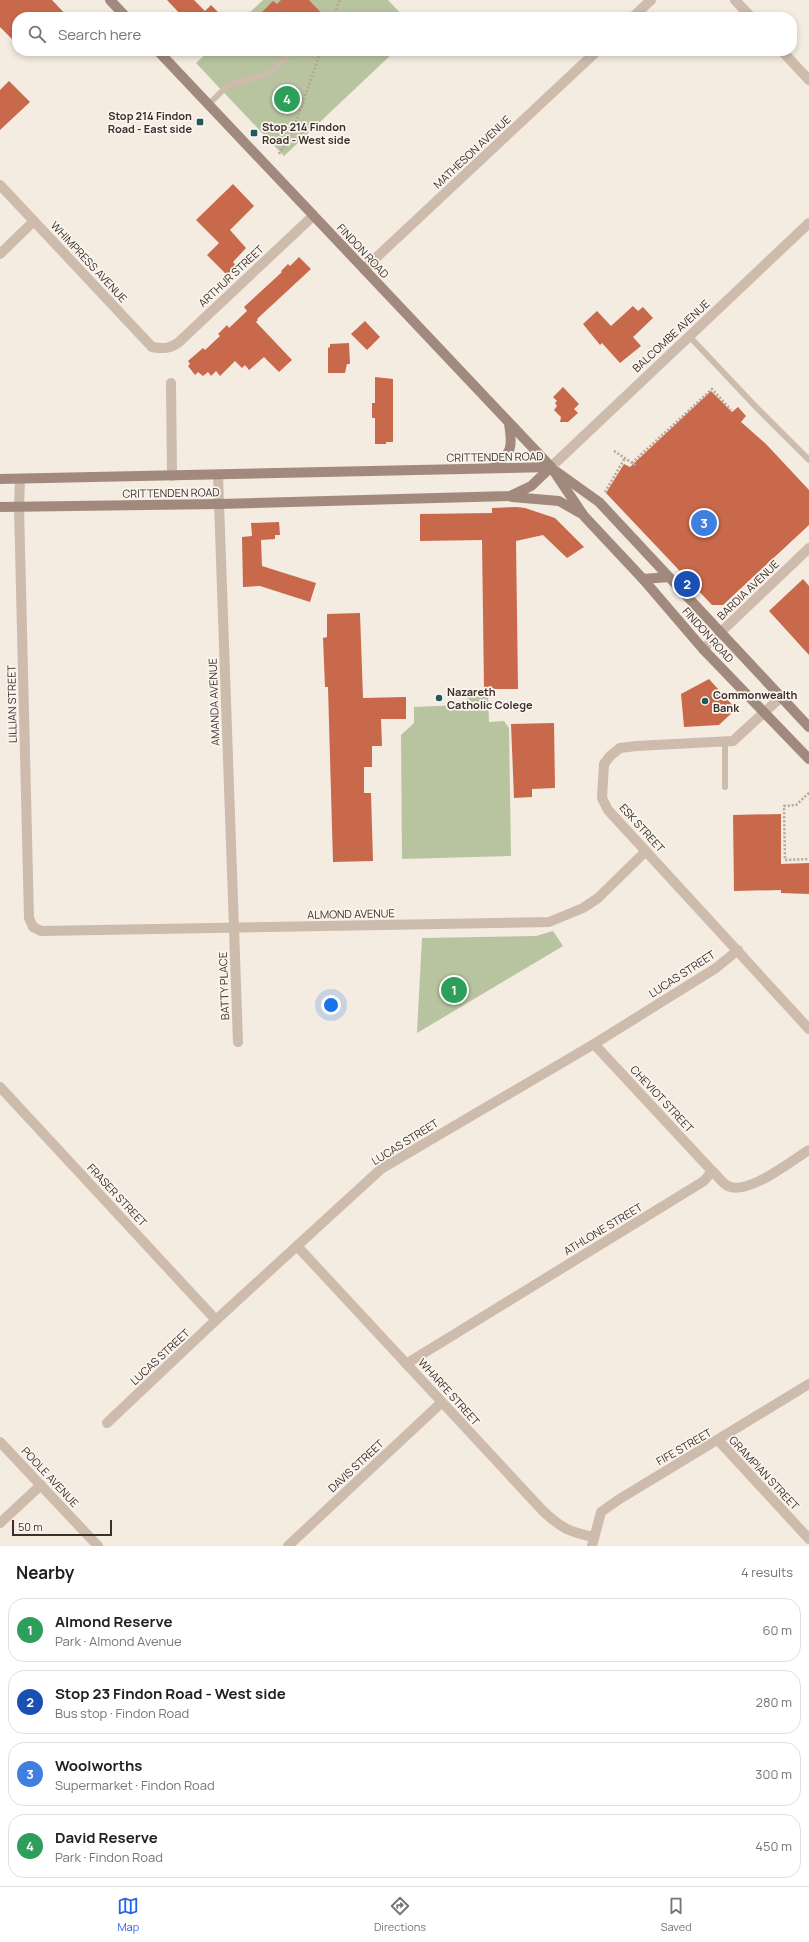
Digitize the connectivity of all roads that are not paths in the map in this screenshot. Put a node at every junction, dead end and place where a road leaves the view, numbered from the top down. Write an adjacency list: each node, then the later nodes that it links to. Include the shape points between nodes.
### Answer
1 (110, 0): 4 (main road)
2 (651, 0): 5 (street)
3 (735, 0): 6 (street)
4 (121, 12)
5 (638, 12)
6 (746, 12)
7 (163, 56): 12 (main road, FINDON ROAD)
8 (287, 56): 12 (lane, via 269,74 228,85)
9 (592, 56): 18 (street, MATHESON AVENUE)
10 (787, 56): 11 (street)
11 (809, 80)
12 (208, 105): 14 (main road, FINDON ROAD)
13 (0, 185): 15 (street, WHIMPRESS AVENUE)
14 (313, 216): 18 (main road, FINDON ROAD); 20 (street, ARTHUR STREET, via 179,342 172,348)
15 (34, 221): 17 (street); 20 (street, WHIMPRESS AVENUE, via 152,346)
16 (809, 223): 19 (street, BALCOMBE AVENUE)
17 (0, 254)
18 (364, 270): 22 (main road, FINDON ROAD)
19 (689, 336): 23 (lane); 24 (street, BALCOMBE AVENUE)
20 (163, 349)
21 (171, 383): 27 (street)
22 (509, 424): 24 (main road, FINDON ROAD); 25 (main road, via 509,452 505,459)
23 (809, 460)
24 (550, 467): 25 (main road, CRITTENDEN ROAD); 30 (main road, CRITTENDEN ROAD, via 535,483); 34 (main road, FINDON ROAD); 36 (main road, FINDON ROAD, via 599,502)
25 (492, 468): 26 (main road, CRITTENDEN ROAD)
26 (218, 475): 27 (main road, CRITTENDEN ROAD); 31 (street, AMANDA AVENUE)
27 (172, 476): 29 (main road, CRITTENDEN ROAD)
28 (0, 479): 29 (main road, CRITTENDEN ROAD)
29 (20, 479): 33 (street, LILLIAN STREET)
30 (510, 496): 31 (main road, CRITTENDEN ROAD); 34 (main road, via 559,501)
31 (219, 504): 33 (main road, CRITTENDEN ROAD); 48 (street, AMANDA AVENUE)
32 (0, 507): 33 (main road, CRITTENDEN ROAD)
33 (19, 507): 47 (street, LILLIAN STREET, via 29,918)
34 (583, 515): 37 (main road, FINDON ROAD)
35 (809, 548): 38 (street, BARDIA AVENUE)
36 (669, 577): 37 (main road); 38 (main road, FINDON ROAD)
37 (643, 579): 39 (main road, FINDON ROAD)
38 (720, 633): 39 (street, BARDIA AVENUE); 40 (main road, FINDON ROAD)
39 (703, 649): 41 (main road, FINDON ROAD)
40 (781, 697): 41 (street, ESK STREET); 42 (main road, FINDON ROAD)
41 (765, 712): 43 (street, ESK STREET, via 733,741); 44 (main road, FINDON ROAD)
42 (809, 727)
43 (725, 743): 45 (lane); 46 (street, ESK STREET, via 620,748 604,764 602,798 608,810)
44 (809, 759)
45 (725, 787)
46 (646, 850): 48 (street, ALMOND AVENUE, via 598,898 583,908 549,922); 49 (street, ESK STREET)
47 (33, 927): 48 (street, ALMOND AVENUE, via 41,931)
48 (234, 928): 51 (street, BATTY PLACE)
49 (738, 950): 50 (street, ESK STREET); 52 (street, LUCAS STREET, via 716,968)
50 (809, 1029)
51 (238, 1042)
52 (594, 1044): 55 (street, CHEVIOT STREET); 56 (street, LUCAS STREET, via 381,1169)
53 (0, 1087): 57 (street, FRASER STREET)
54 (809, 1150): 55 (street, via 755,1184 741,1188 728,1186)
55 (712, 1171): 58 (street, ATHLONE STREET, via 704,1182)
56 (297, 1246): 57 (street, LUCAS STREET); 58 (street, WHARFE STREET)
57 (216, 1320): 61 (street, LUCAS STREET)
58 (406, 1364): 60 (street, WHARFE STREET)
59 (809, 1384): 62 (street, FIFE STREET)
60 (441, 1403): 67 (street, WHARFE STREET, via 543,1511 561,1527); 69 (street, DAVIS STREET)
61 (107, 1423)
62 (718, 1440): 66 (street, GRAMPIAN STREET); 67 (street, FIFE STREET, via 601,1512)
63 (0, 1442): 64 (street, POOLE AVENUE)
64 (41, 1485): 65 (street); 68 (street, POOLE AVENUE)
65 (0, 1523)
66 (809, 1539)
67 (593, 1542)
68 (98, 1546)
69 (288, 1546)

